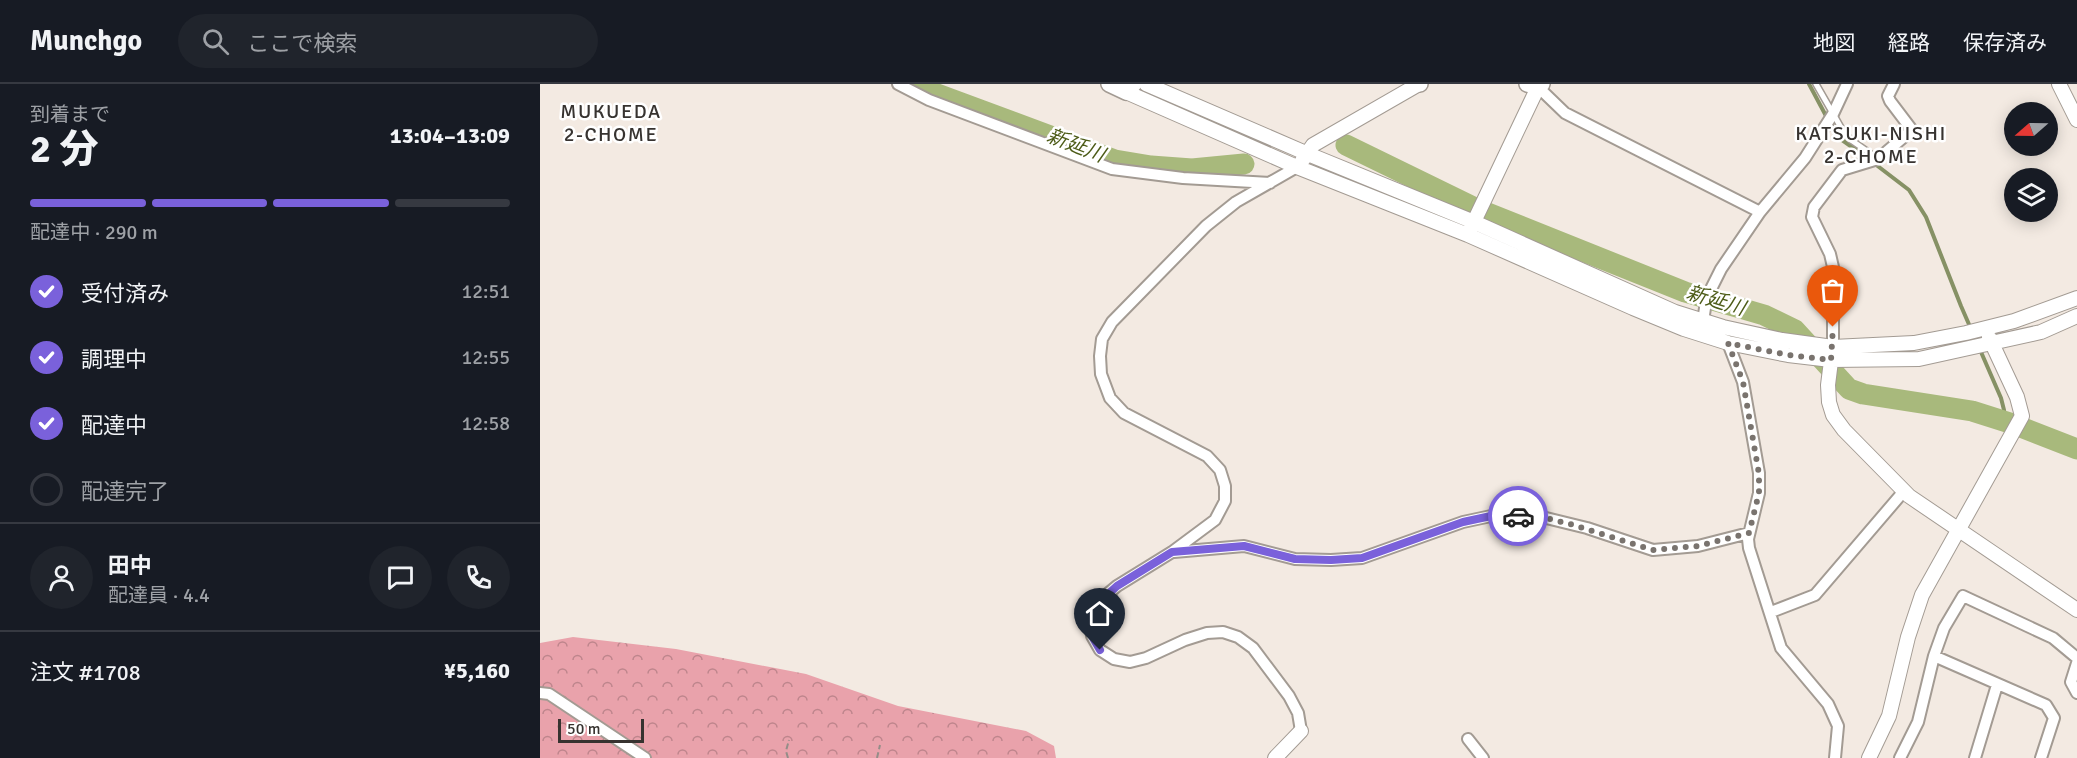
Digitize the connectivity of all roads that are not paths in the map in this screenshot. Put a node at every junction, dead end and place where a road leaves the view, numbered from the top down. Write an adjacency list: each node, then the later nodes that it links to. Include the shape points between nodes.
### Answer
1 (898, 84): 16 (street, via 929,100 1112,169)
2 (1109, 84): 10 (main road)
3 (1146, 84): 13 (street)
4 (1419, 84): 13 (street, via 1312,145)
5 (1816, 84): 11 (lane)
6 (1848, 84): 11 (street)
7 (1894, 84): 14 (street, via 1888,96 1912,130)
8 (2059, 84): 12 (street)
9 (1536, 85): 17 (street, via 1565,113); 18 (street)
10 (1130, 88): 15 (street)
11 (1833, 114): 14 (lane, via 1851,140); 17 (street, via 1805,158)
12 (2077, 120)
13 (1308, 154): 15 (street); 18 (street)
14 (1878, 159): 25 (street, via 1842,170 1814,207 1812,217 1833,267)
15 (1297, 167): 16 (street); 18 (street)
16 (1270, 183): 29 (street, via 1236,202 1206,226 1112,322 1102,339 1101,374 1110,398 1124,413 1207,456 1220,470 1225,501 1215,520)
17 (1760, 212): 21 (street, via 1710,291)
18 (1471, 228): 21 (street, via 1675,312)
19 (2077, 298): 22 (street)
20 (2077, 316): 24 (street, via 2041,332)
21 (1702, 328): 23 (street); 25 (street, via 1782,340)
22 (1985, 328): 24 (street); 25 (street)
23 (1728, 343): 25 (street, via 1788,355); 28 (street, via 1743,382 1759,474 1759,493)
24 (1992, 344): 25 (street, via 1918,359); 27 (street, via 2022,416)
25 (1832, 354): 26 (street, via 1828,385 1833,415)
26 (1904, 491): 27 (street); 31 (street, via 1815,596)
27 (1958, 530): 30 (street); 44 (street, via 1922,595 1889,716)
28 (1749, 533): 29 (street, via 1698,546 1653,550 1538,516 1491,516 1362,558 1295,559 1244,546); 31 (street, via 1749,548)
29 (1172, 552): 38 (street, via 1117,586 1095,606 1090,619 1092,636 1100,650 1114,659 1130,662 1207,633 1223,632 1238,637 1253,648 1289,696 1298,712)
30 (2077, 610)
31 (1771, 612): 43 (street, via 1781,648 1828,704 1838,726)
32 (1934, 656): 33 (street, via 1944,628 1963,596 2053,638); 35 (street); 45 (street, via 1918,722)
33 (2077, 658)
34 (2077, 663): 37 (street, via 2071,682)
35 (1997, 685): 46 (street); 47 (street, via 2046,705 2054,718)
36 (540, 693): 40 (street, via 549,694)
37 (2077, 693)
38 (1301, 731): 41 (street)
39 (1468, 739): 42 (street)
40 (645, 758)
41 (1275, 758)
42 (1483, 758)
43 (1835, 758)
44 (1869, 758)
45 (1900, 758)
46 (1975, 758)
47 (2041, 758)

